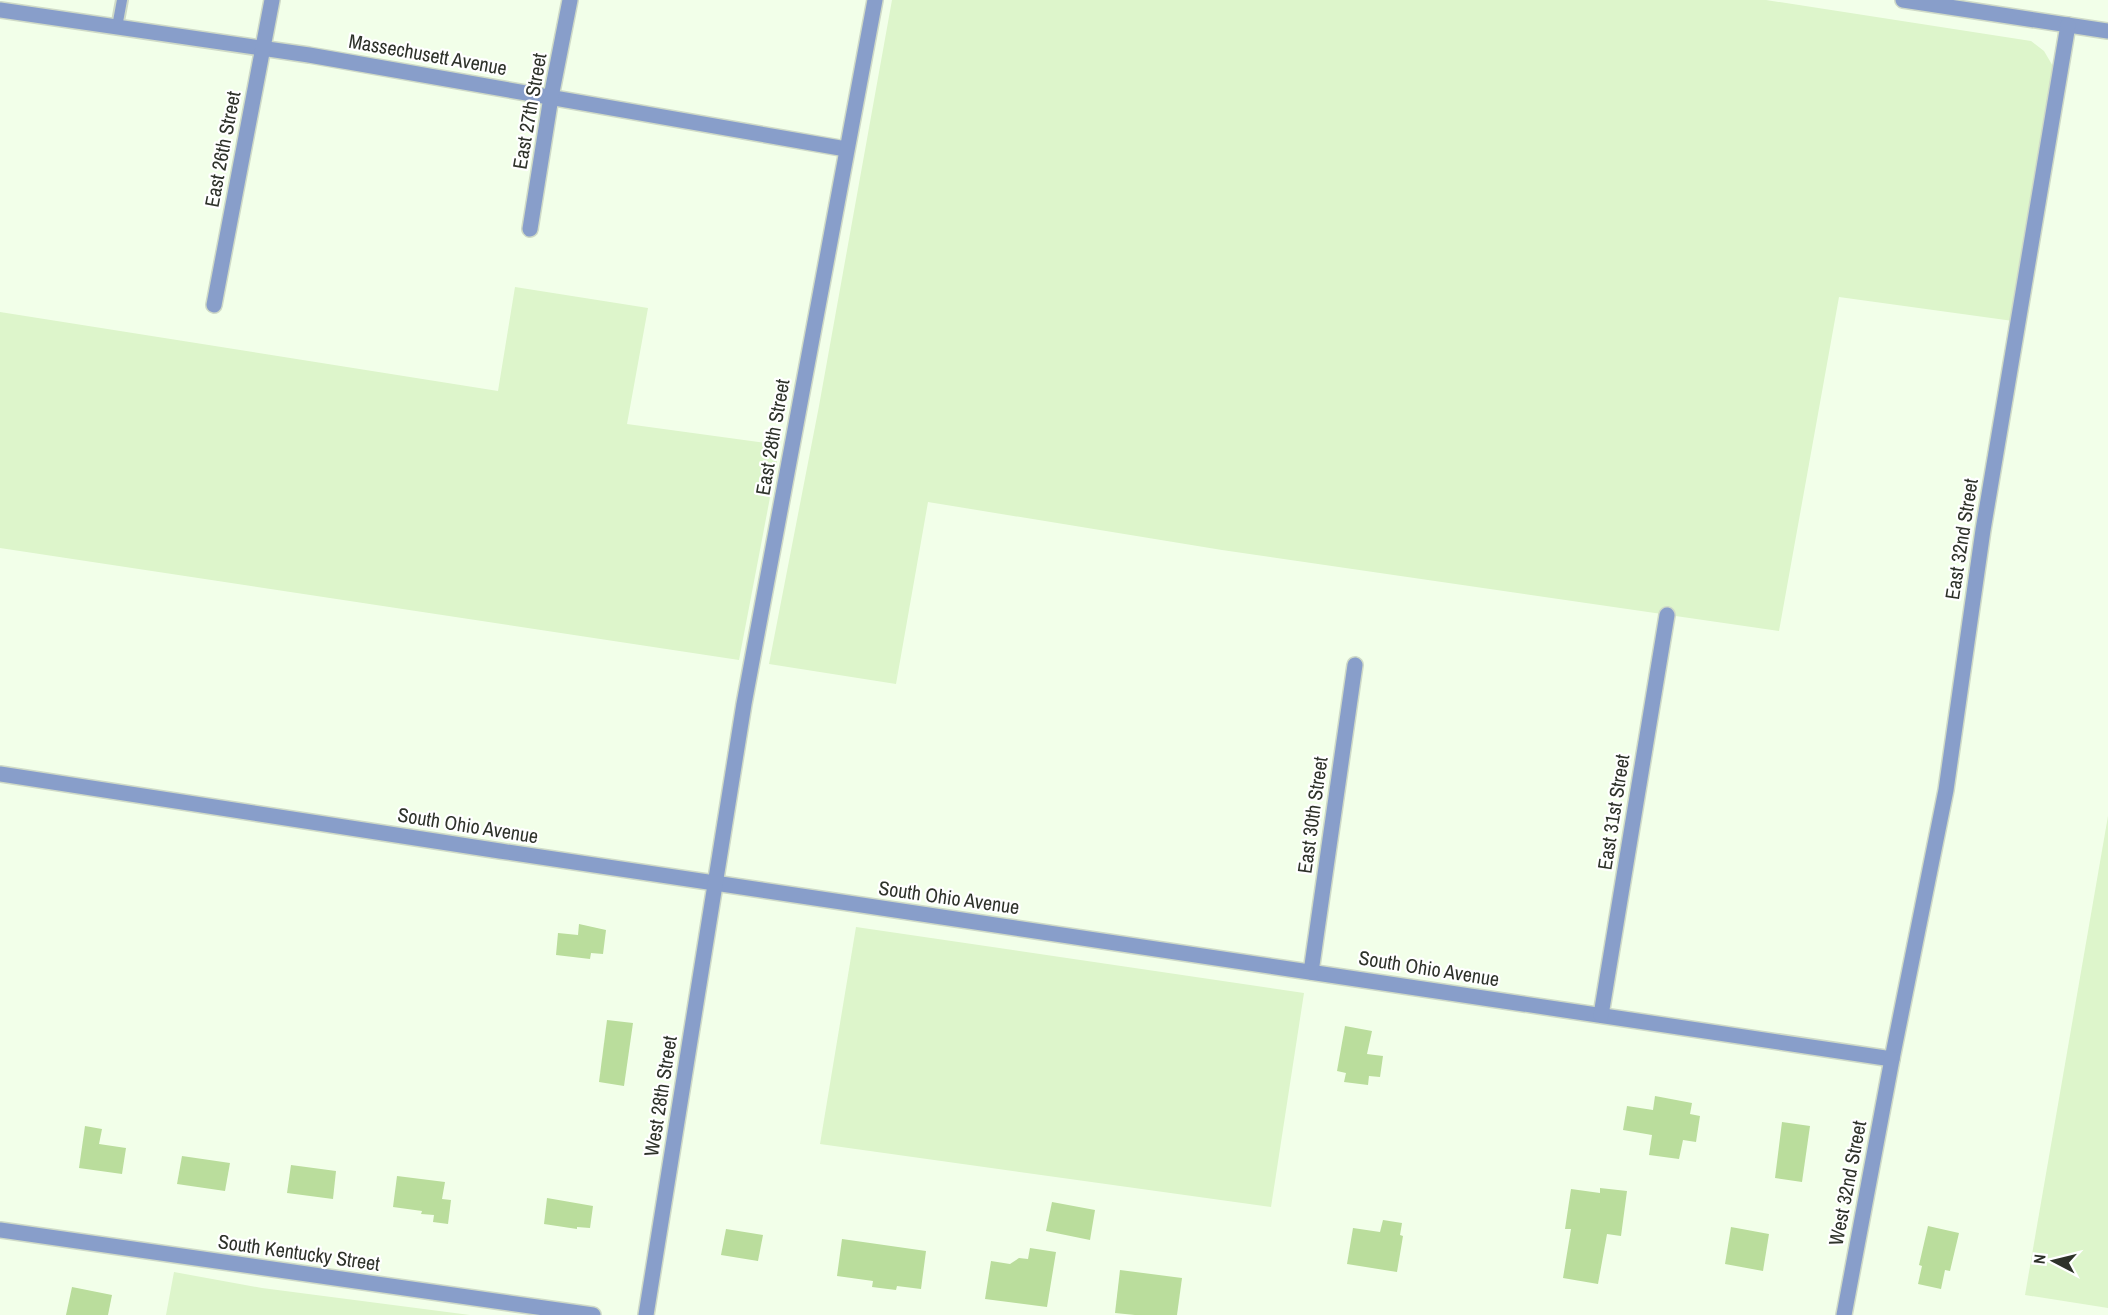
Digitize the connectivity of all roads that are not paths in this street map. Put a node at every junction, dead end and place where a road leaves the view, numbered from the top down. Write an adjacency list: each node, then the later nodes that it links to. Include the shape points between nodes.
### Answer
1 (122, 0): 8 (lane)
2 (272, 0): 10 (street, East 26th Street)
3 (570, 0): 11 (street, East 27th Street)
4 (875, 0): 12 (street, East 28th Street)
5 (1902, 0): 7 (street)
6 (0, 10): 8 (street, Massechusett Avenue)
7 (2068, 26): 9 (street); 21 (street, East 32nd Street, via 1983,530 1946,790)
8 (117, 27): 10 (street, Massechusett Avenue)
9 (2108, 30)
10 (262, 48): 11 (street, Massechusett Avenue); 14 (street, East 26th Street)
11 (551, 97): 12 (street, Massechusett Avenue); 13 (street, East 27th Street)
12 (846, 149): 18 (street, East 28th Street)
13 (530, 229)
14 (214, 305)
15 (1666, 615): 20 (street, East 31st Street)
16 (1355, 665): 19 (street, East 30th Street)
17 (0, 774): 18 (street, South Ohio Avenue)
18 (715, 883): 19 (street, South Ohio Avenue); 24 (street, West 28th Street)
19 (1311, 972): 20 (street, South Ohio Avenue)
20 (1601, 1015): 21 (street, South Ohio Avenue)
21 (1892, 1059): 25 (street, West 32nd Street)
22 (0, 1230): 23 (street, South Kentucky Street)
23 (593, 1315)
24 (646, 1315)
25 (1844, 1315)

